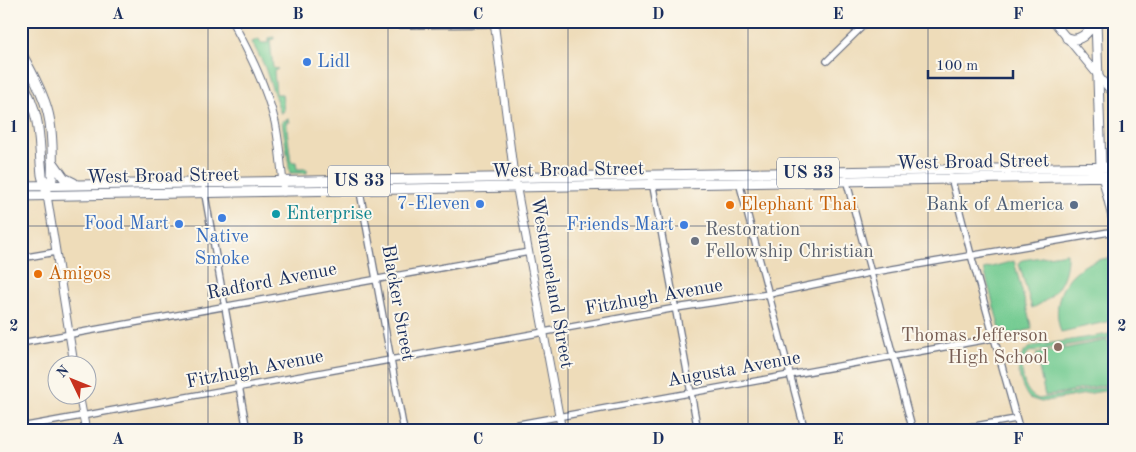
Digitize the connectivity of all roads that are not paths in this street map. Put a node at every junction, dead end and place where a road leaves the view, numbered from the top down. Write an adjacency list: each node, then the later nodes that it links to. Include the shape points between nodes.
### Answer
1 (232, 21): 23 (street, via 270,104)
2 (868, 21): 9 (street)
3 (1053, 21): 7 (street)
4 (1096, 21): 7 (main road, via 1082,38); 10 (main road)
5 (494, 22): 6 (street); 20 (street, Westmoreland Street)
6 (400, 24)
7 (1067, 38): 10 (street)
8 (21, 53): 13 (main road, via 40,86 48,109)
9 (827, 62)
10 (1098, 76): 12 (street); 15 (main road)
11 (21, 80): 26 (main road, via 39,124 42,178)
12 (1115, 96)
13 (52, 161): 26 (main road, via 52,179); 27 (main road, via 64,178)
14 (1115, 167): 15 (main road, West Broad Street / US 33)
15 (1101, 172): 17 (main road, West Broad Street / US 33); 18 (main road, West Broad Street / US 33); 35 (main road)
16 (737, 174): 19 (main road, West Broad Street / US 33); 22 (main road, West Broad Street / US 33); 25 (street)
17 (951, 175): 19 (main road, West Broad Street / US 33); 39 (street)
18 (1115, 176)
19 (845, 177): 25 (main road, West Broad Street / US 33); 41 (street)
20 (515, 178): 21 (main road, West Broad Street / US 33); 22 (main road, West Broad Street / US 33); 29 (street, Westmoreland Street)
21 (358, 181): 23 (main road, West Broad Street / US 33); 30 (street, Blacker Street)
22 (652, 181): 25 (main road, West Broad Street / US 33); 29 (main road, West Broad Street / US 33); 45 (street)
23 (283, 182): 24 (main road, West Broad Street / US 33); 31 (street)
24 (203, 183): 27 (main road, West Broad Street / US 33); 32 (street)
25 (739, 184): 43 (street)
26 (46, 185): 27 (main road, West Broad Street); 28 (main road, West Broad Street); 33 (main road)
27 (79, 185)
28 (21, 186)
29 (517, 188): 30 (main road, West Broad Street / US 33); 38 (street, Westmoreland Street)
30 (360, 190): 31 (main road, West Broad Street / US 33); 42 (street, Blacker Street)
31 (284, 192): 32 (main road, West Broad Street / US 33)
32 (204, 193): 33 (main road, West Broad Street / US 33); 44 (street)
33 (46, 195): 34 (main road, West Broad Street); 37 (street)
34 (21, 196)
35 (1115, 226)
36 (1115, 231): 39 (street, Fitzhugh Avenue)
37 (56, 252): 40 (street); 46 (street)
38 (529, 252): 42 (street, Radford Avenue); 47 (street, Westmoreland Street)
39 (970, 255): 41 (street, Fitzhugh Avenue); 48 (street)
40 (21, 258)
41 (869, 273): 43 (street, Fitzhugh Avenue); 51 (street)
42 (377, 278): 44 (street, Radford Avenue); 52 (street, Blacker Street)
43 (769, 294): 45 (street, Fitzhugh Avenue); 53 (street)
44 (225, 306): 46 (street, Radford Avenue); 54 (street)
45 (676, 308): 47 (street, Fitzhugh Avenue); 55 (street)
46 (70, 334): 49 (street, Radford Avenue); 50 (street)
47 (544, 334): 52 (street, Fitzhugh Avenue); 58 (street, Westmoreland Street)
48 (994, 338): 51 (street, Augusta Avenue); 59 (street)
49 (21, 343)
50 (73, 354)
51 (892, 356): 53 (street, Augusta Avenue); 68 (street)
52 (392, 360): 54 (street, Fitzhugh Avenue); 63 (street, Blacker Street)
53 (790, 376): 55 (street, Augusta Avenue); 67 (street)
54 (240, 389): 57 (street, Fitzhugh Avenue); 62 (street)
55 (691, 392): 58 (street, Augusta Avenue); 66 (street)
56 (81, 404): 57 (street)
57 (83, 416): 60 (street, Fitzhugh Avenue); 61 (street)
58 (559, 417): 64 (street, Augusta Avenue); 65 (street, Westmoreland Street)
59 (1016, 418): 69 (street); 70 (street)
60 (21, 427)
61 (86, 431)
62 (248, 431)
63 (404, 431)
64 (480, 431)
65 (562, 431)
66 (698, 431)
67 (805, 431)
68 (913, 431)
69 (946, 431)
70 (1020, 431)

